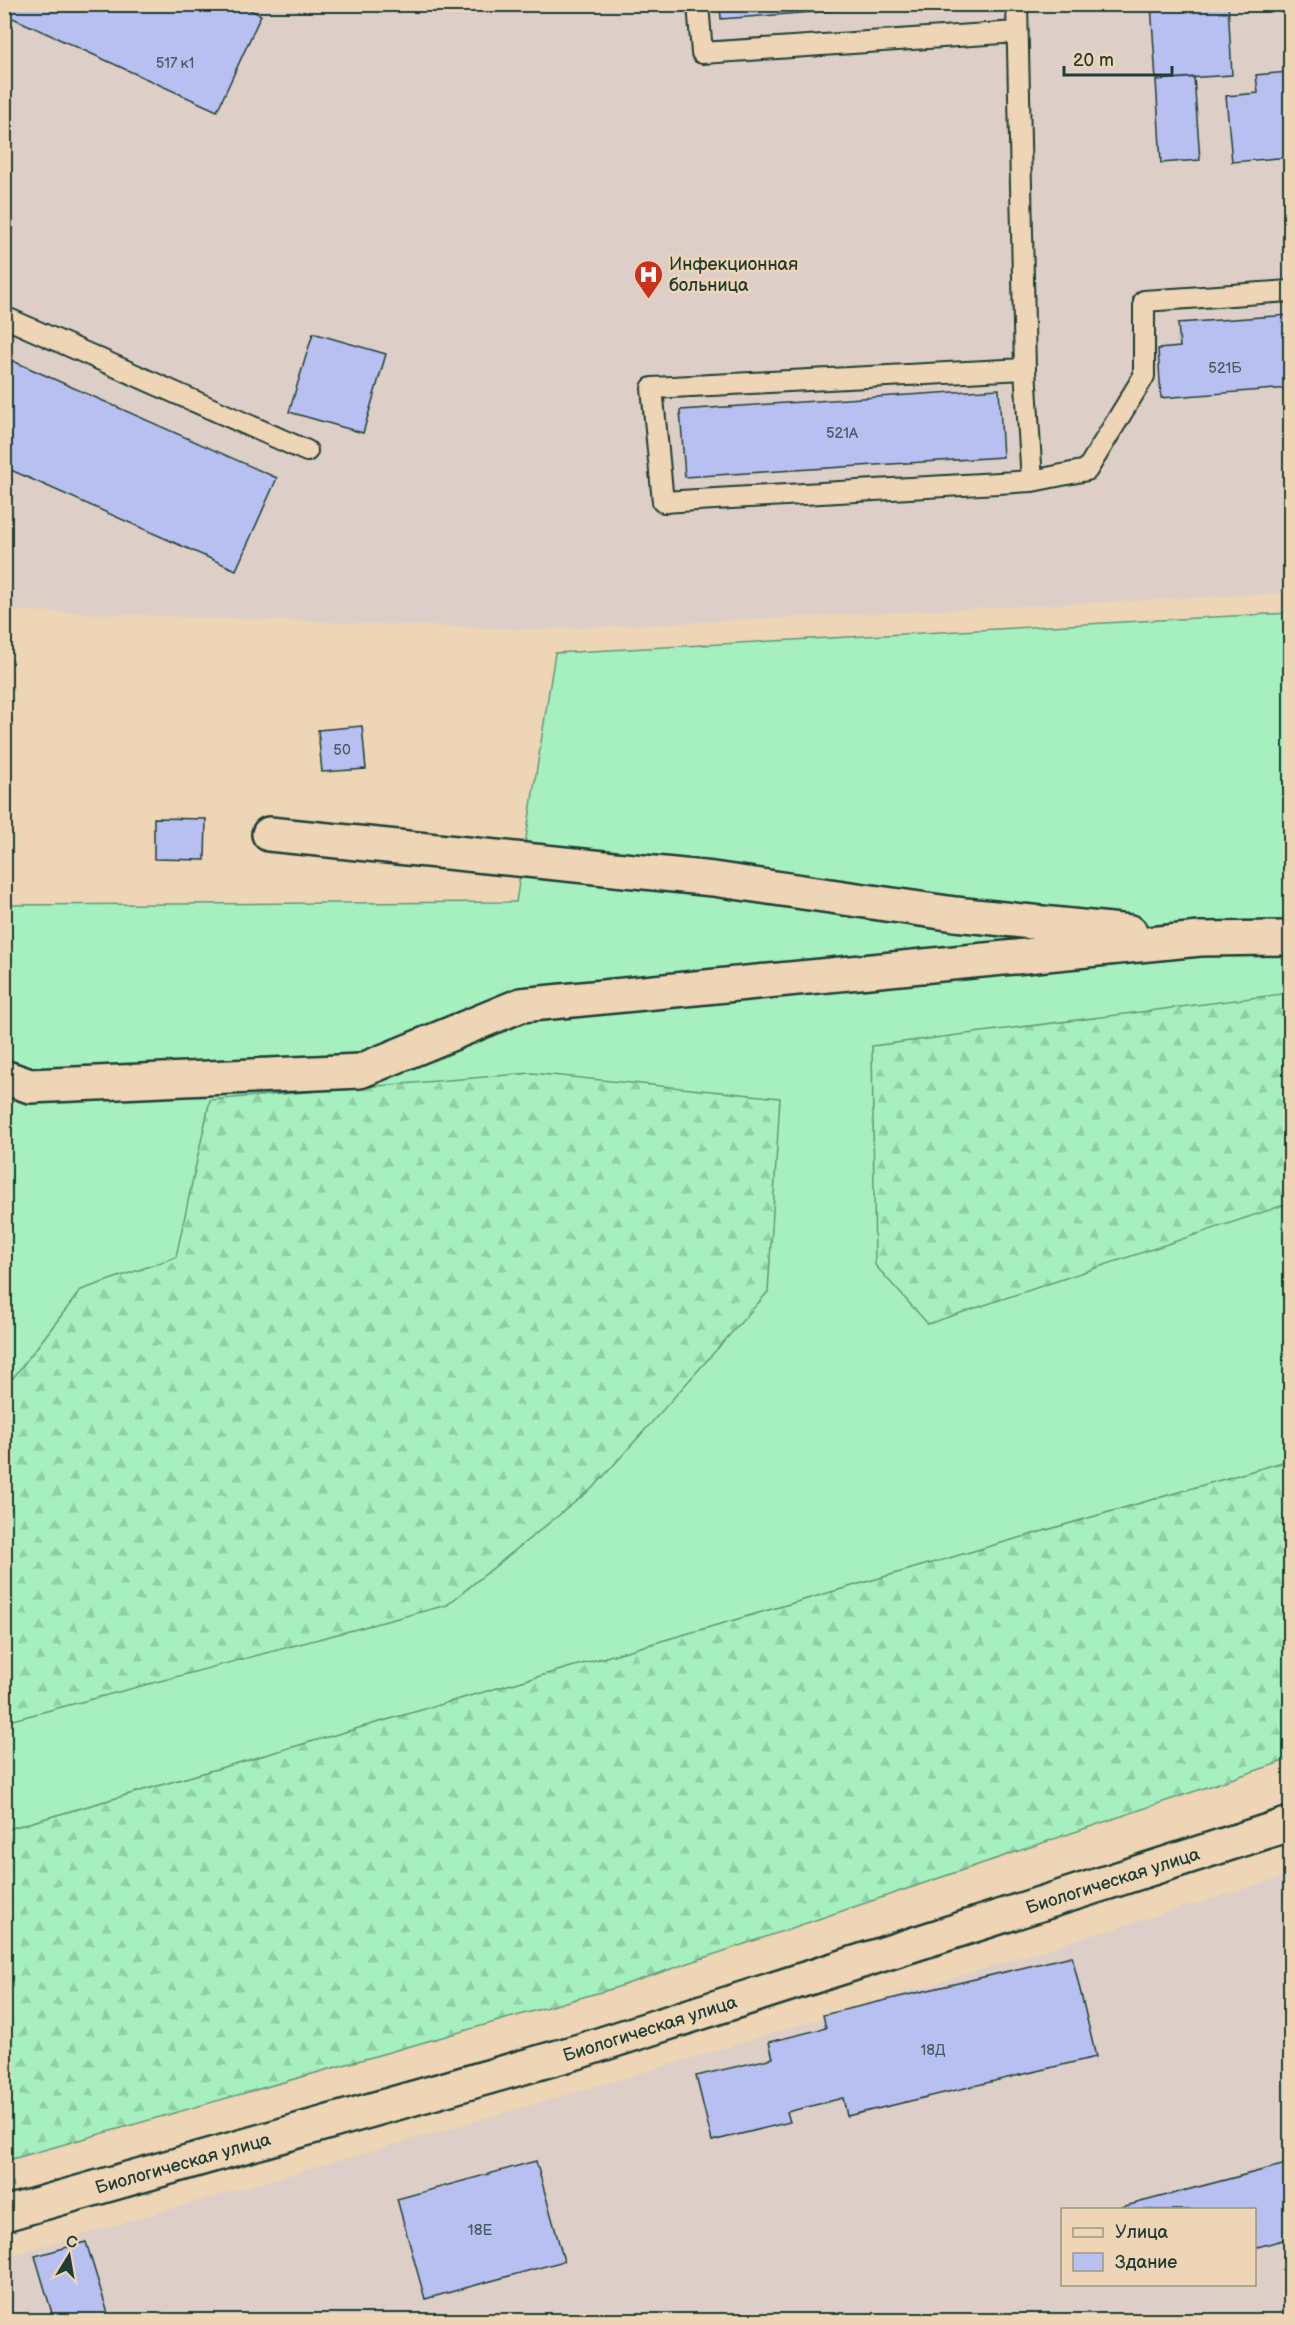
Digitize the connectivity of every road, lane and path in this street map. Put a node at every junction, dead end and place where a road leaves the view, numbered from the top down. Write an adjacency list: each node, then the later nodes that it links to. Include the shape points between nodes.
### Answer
1 (698, 4): 3 (lane, via 702,53)
2 (1017, 4): 3 (lane)
3 (1017, 32): 6 (lane)
4 (1290, 291): 8 (lane, via 1144,301 1144,376 1087,470)
5 (4, 317): 7 (lane)
6 (1025, 369): 8 (lane); 8 (lane, via 652,388 663,502)
7 (307, 451)
8 (1032, 481)
9 (269, 834): 11 (street, via 713,879 955,914)
10 (1290, 938): 11 (street)
11 (1200, 939): 12 (street, via 521,1005 360,1071 30,1086)
12 (4, 1077)
13 (1290, 1824): 14 (street, Биологическая улица, via 580,2051)
14 (4, 2214)

